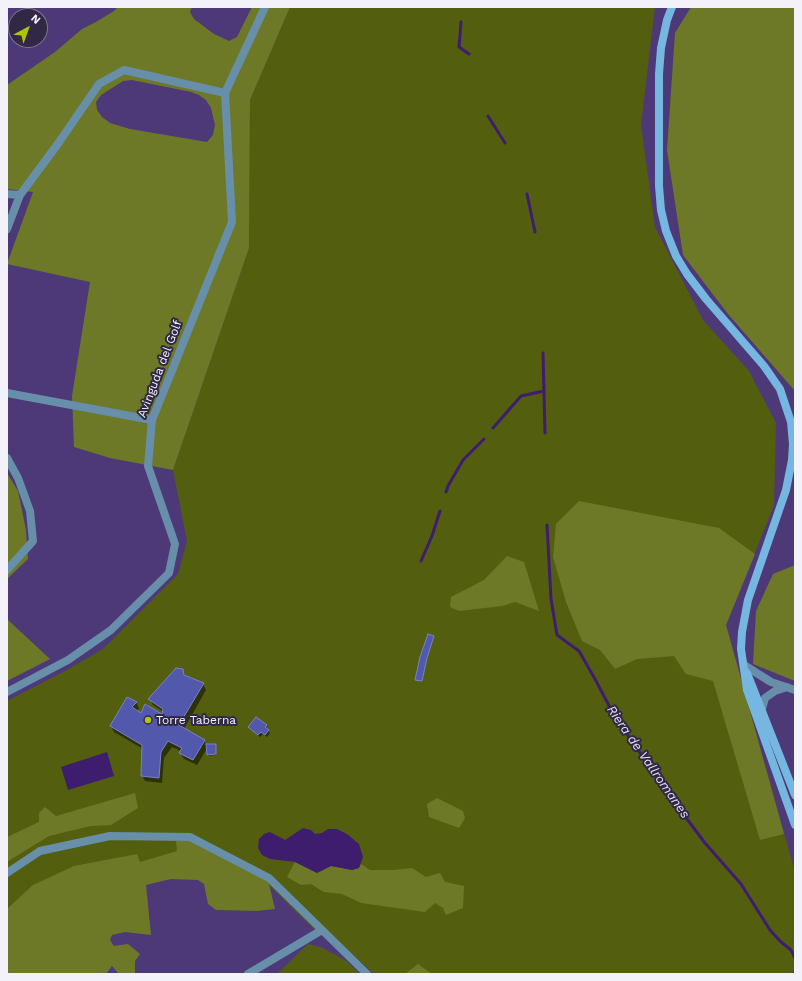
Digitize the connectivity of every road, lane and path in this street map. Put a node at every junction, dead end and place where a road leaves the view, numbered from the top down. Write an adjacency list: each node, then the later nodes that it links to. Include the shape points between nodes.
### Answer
1 (265, 7): 3 (street, Avinguda del Golf)
2 (672, 7): 11 (main road, via 661,48 659,74 659,186 666,231 687,274 764,366 780,389 791,422 792,460 786,490 745,612 741,649)
3 (224, 93): 5 (street, via 124,70 99,84); 8 (street, Avinguda del Golf, via 232,222)
4 (7, 194): 5 (street)
5 (20, 195): 6 (street)
6 (7, 229)
7 (7, 392): 8 (street)
8 (152, 420): 13 (street, Avinguda del Golf, via 148,466 175,544 169,573 111,630 68,660)
9 (7, 458): 10 (street, via 18,478 30,511 33,541)
10 (7, 570)
11 (744, 665): 12 (street, via 771,682); 14 (main road); 16 (main road, via 747,690)
12 (791, 688): 14 (street, via 775,691 765,698)
13 (7, 692)
14 (762, 709): 15 (main road)
15 (795, 795)
16 (795, 825)
17 (7, 873): 18 (street, via 40,851 110,836 190,838 269,878)
18 (322, 930): 19 (street); 20 (street)
19 (248, 974)
20 (367, 974)

